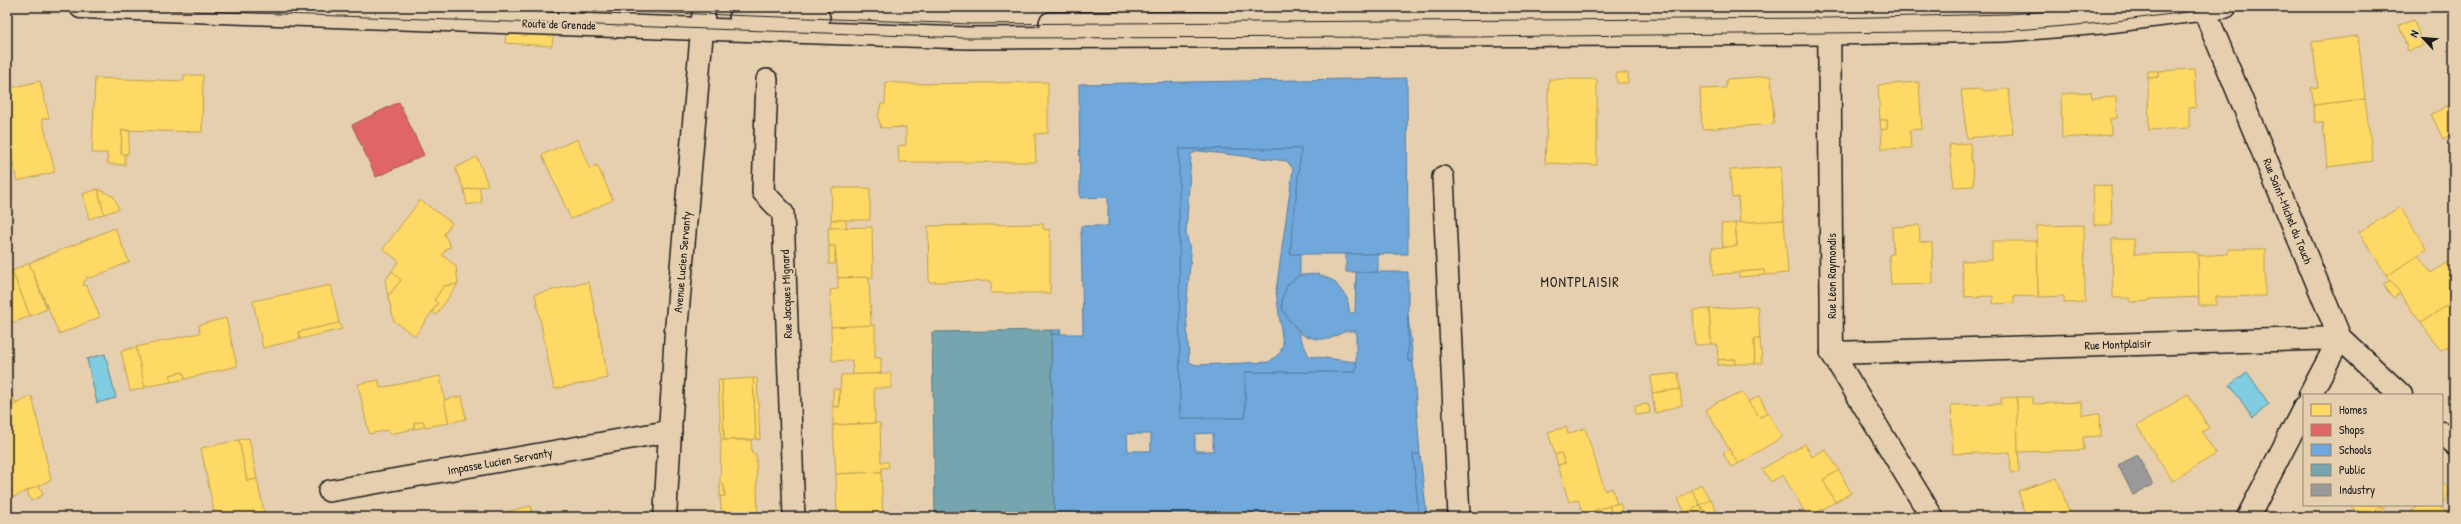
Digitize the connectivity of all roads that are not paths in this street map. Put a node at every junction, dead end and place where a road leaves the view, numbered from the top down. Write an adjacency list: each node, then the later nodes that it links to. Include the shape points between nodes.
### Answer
1 (82, 7): 6 (street, Route de Grenade)
2 (509, 7): 6 (street, Route de Grenade)
3 (2107, 7): 7 (lane, via 2008,14)
4 (2226, 7): 5 (lane)
5 (2204, 9): 7 (lane, via 2101,23 2004,31); 10 (street, Rue Saint-Michel du Touch)
6 (703, 17): 7 (lane, via 970,24); 15 (street, Avenue Lucien Servanty, via 676,331)
7 (1829, 20): 11 (street, Rue Léon Raymondis)
8 (767, 80): 20 (lane, Rue Jacques Mignard, via 763,192 783,213)
9 (1443, 177): 21 (lane)
10 (2340, 338): 11 (street, Rue Montplaisir); 12 (street); 13 (street, Rue Saint-Michel du Touch)
11 (1832, 353): 22 (street)
12 (2311, 394)
13 (2400, 394)
14 (2303, 410): 23 (street)
15 (671, 430): 18 (lane, Impasse Lucien Servanty); 19 (street, Avenue Lucien Servanty)
16 (2443, 434): 17 (street)
17 (2454, 444)
18 (329, 491)
19 (665, 517)
20 (794, 517)
21 (1459, 517)
22 (1932, 517)
23 (2248, 517)

